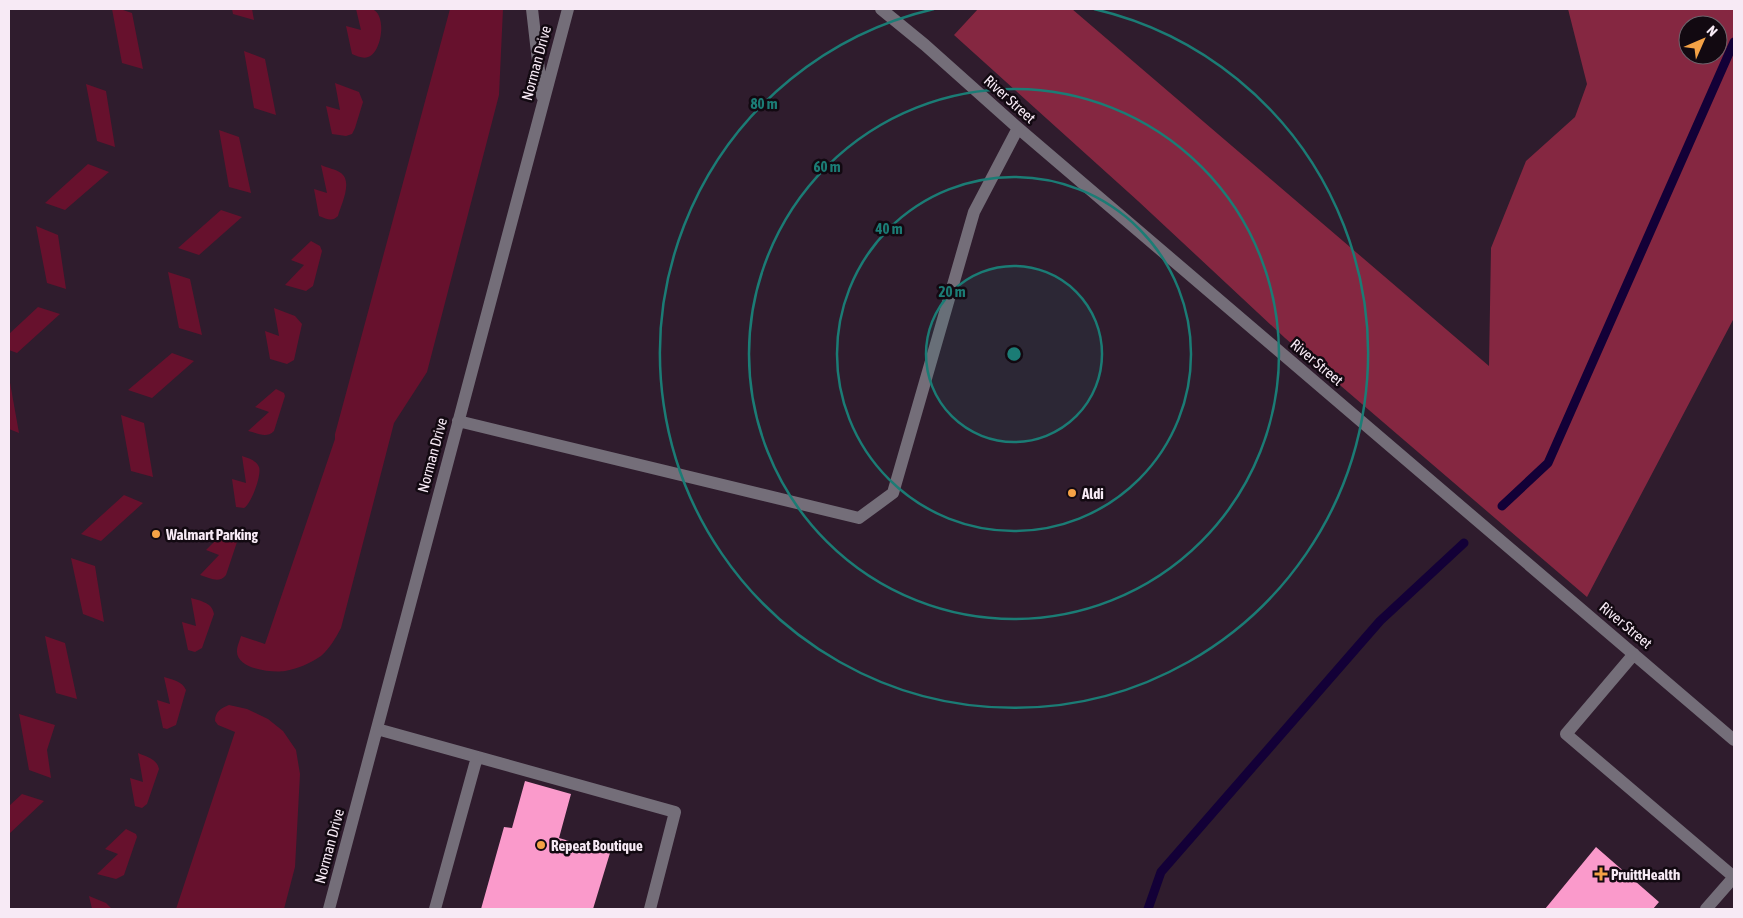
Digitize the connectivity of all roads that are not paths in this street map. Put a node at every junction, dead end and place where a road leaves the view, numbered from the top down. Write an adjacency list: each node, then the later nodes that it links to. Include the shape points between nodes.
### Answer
1 (532, 9): 4 (street)
2 (568, 9): 4 (street, Norman Drive)
3 (881, 9): 5 (street, River Street)
4 (542, 103): 6 (street, Norman Drive)
5 (1018, 128): 6 (street, via 974,212 893,493 859,518); 7 (street, River Street)
6 (458, 421): 8 (street, Norman Drive)
7 (1634, 654): 9 (street, River Street); 11 (street, via 1566,734)
8 (377, 729): 10 (street); 12 (street, Norman Drive)
9 (1734, 740)
10 (477, 757): 13 (street); 14 (street, via 675,812)
11 (1734, 877): 15 (street)
12 (330, 909)
13 (435, 909)
14 (650, 909)
15 (1706, 909)

